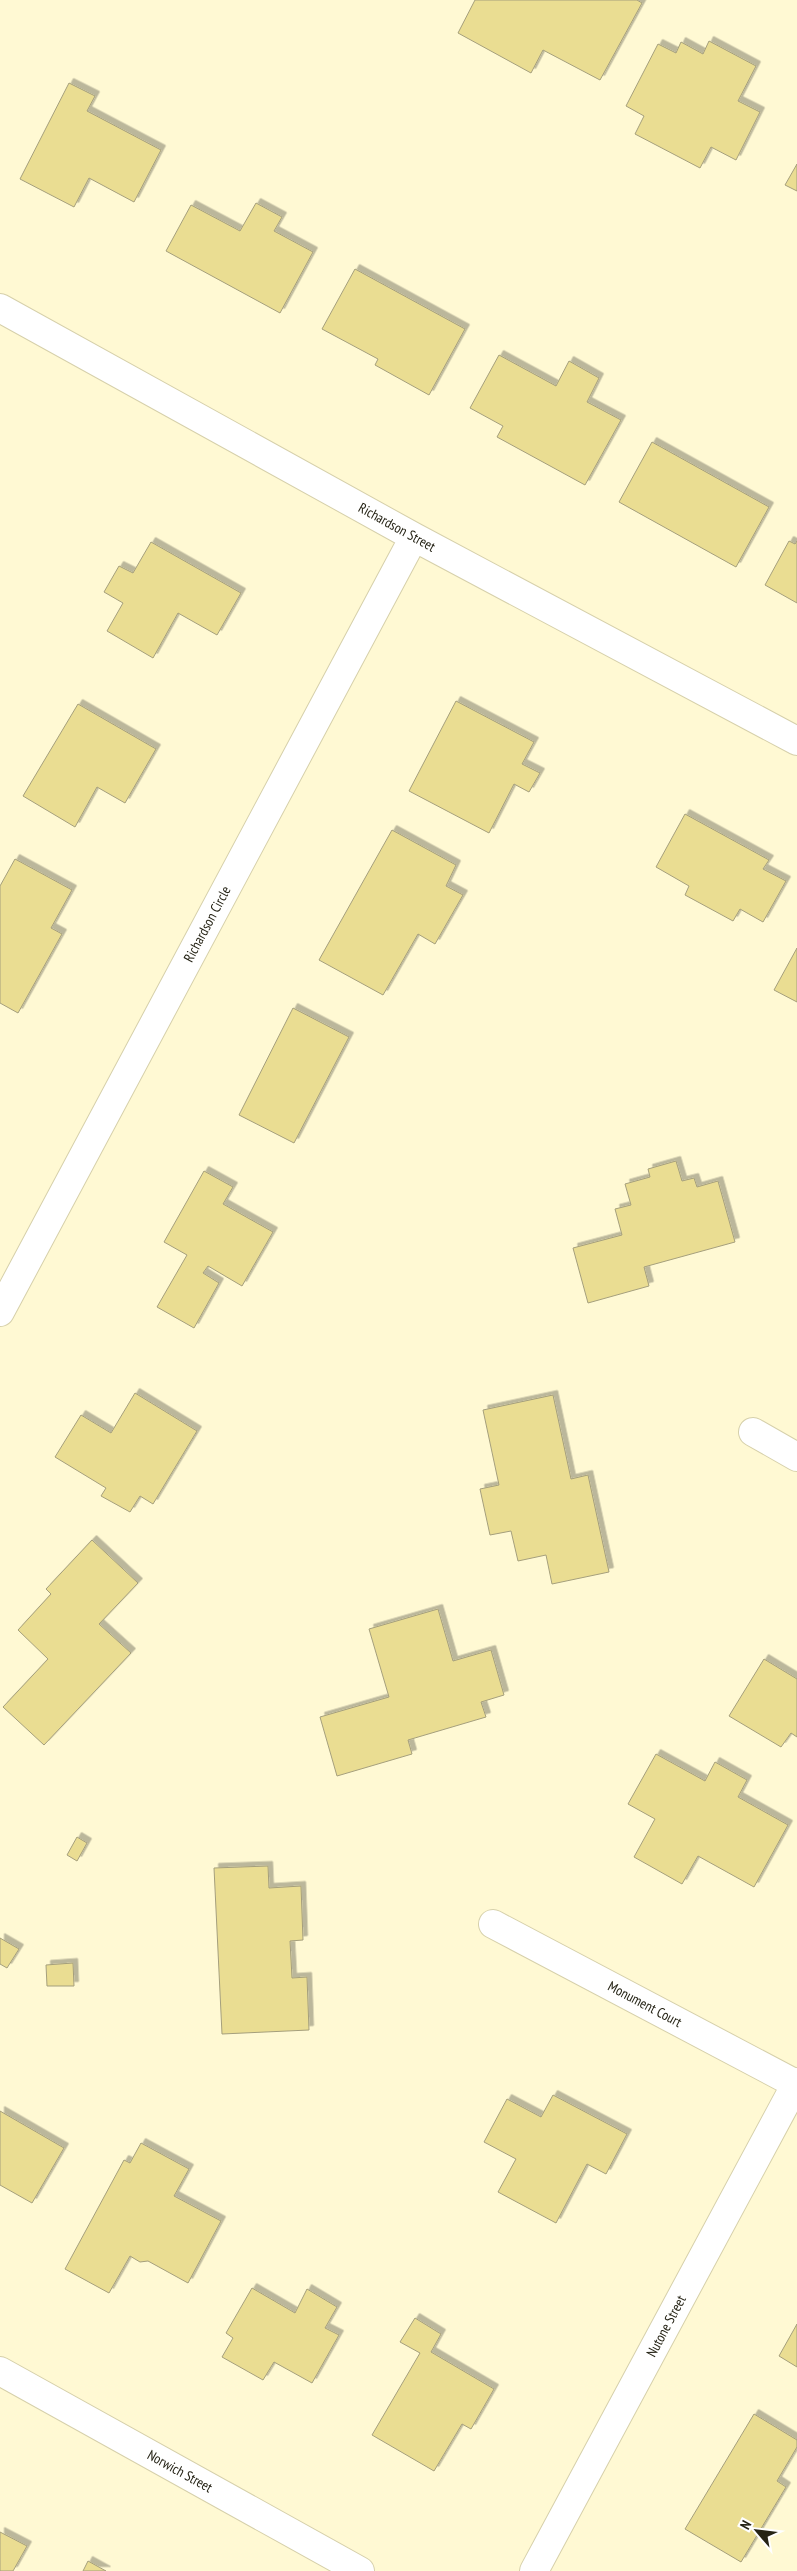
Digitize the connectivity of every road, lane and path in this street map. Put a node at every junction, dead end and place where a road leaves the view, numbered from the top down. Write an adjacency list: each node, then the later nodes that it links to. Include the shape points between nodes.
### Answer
1 (0, 308): 2 (street, Richardson Street)
2 (414, 536): 3 (street, Richardson Street); 4 (street, Richardson Circle)
3 (797, 741)
4 (0, 1312)
5 (753, 1432): 6 (street)
6 (797, 1457)
7 (493, 1924): 8 (street, Monument Court)
8 (796, 2083): 11 (street, Nutone Street)
9 (0, 2371): 10 (street, Norwich Street)
10 (360, 2571)
11 (534, 2571)

